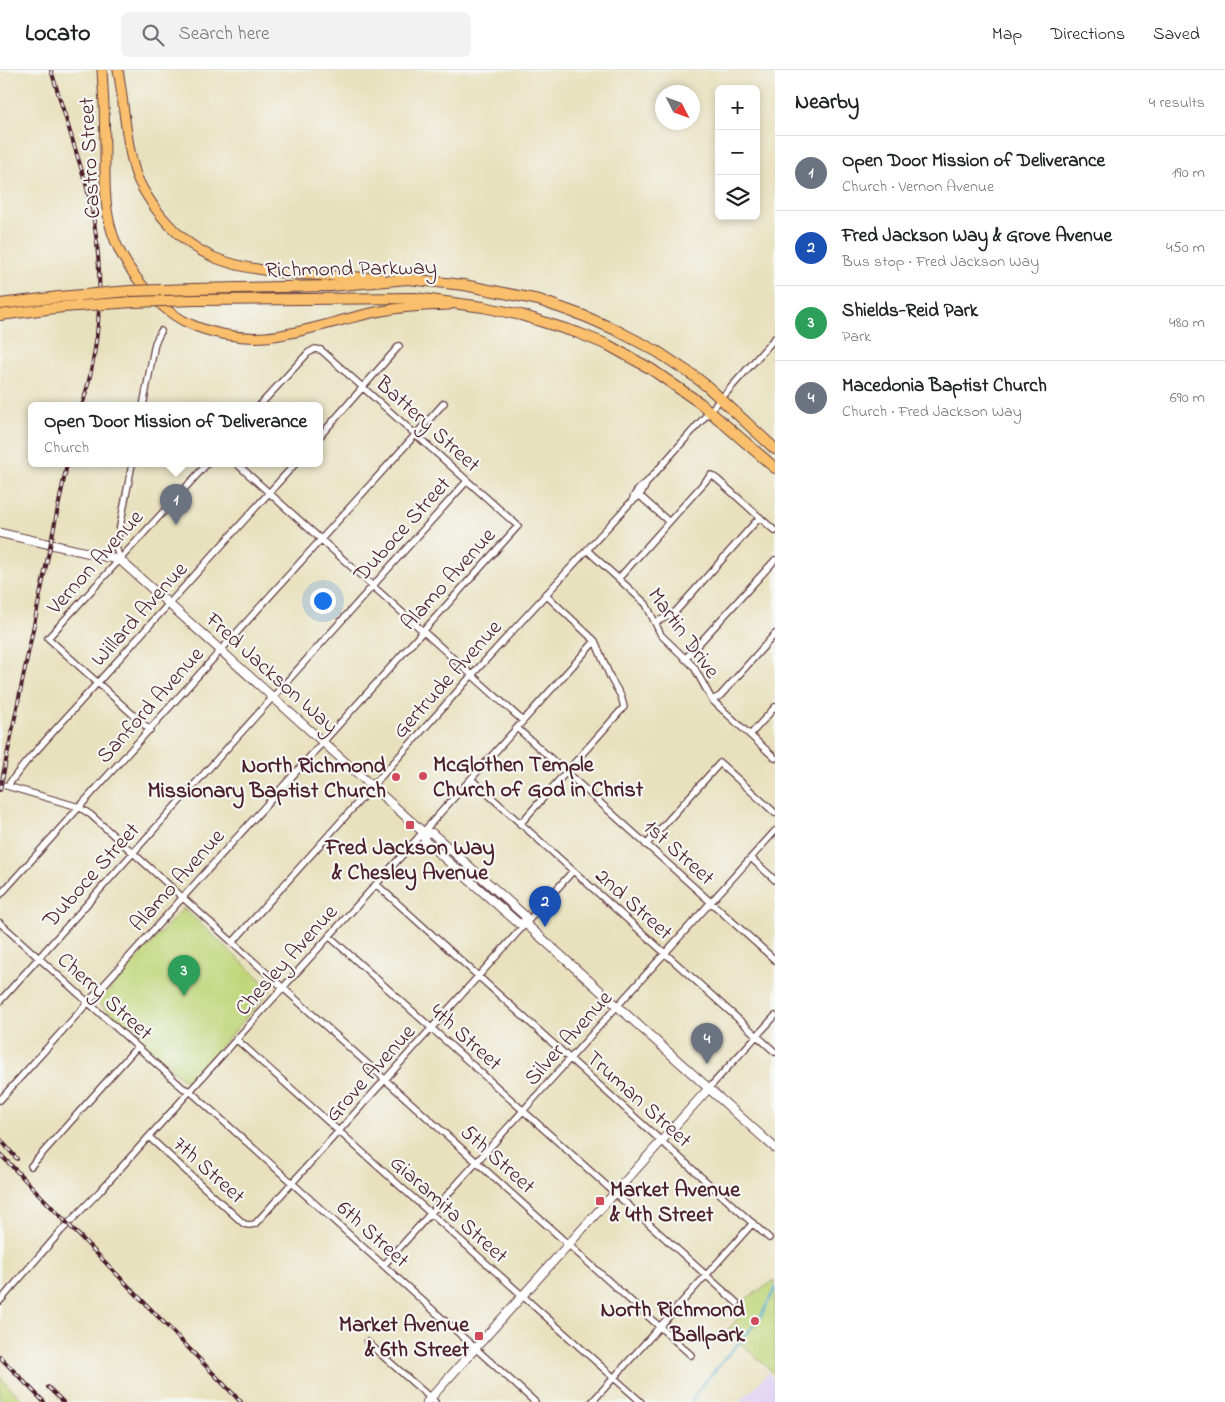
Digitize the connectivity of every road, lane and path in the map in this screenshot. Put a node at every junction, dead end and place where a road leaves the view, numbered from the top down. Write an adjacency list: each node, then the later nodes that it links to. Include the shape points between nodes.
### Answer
1 (102, 70): 6 (main road, Castro Street, via 110,225 118,248 137,279 167,310 188,323 216,332 265,337 389,309)
2 (118, 70): 3 (main road, Castro Street, via 134,169 145,193 162,217 187,242 212,257 242,266 273,271)
3 (408, 279): 4 (highway, Richmond Parkway, bridge, via 330,286 130,291); 12 (highway, Richmond Parkway, via 492,290 539,300 584,316 658,352 694,376)
4 (61, 302): 5 (highway, Richmond Parkway); 6 (highway, Richmond Parkway, bridge, via 416,298); 7 (highway, Richmond Parkway)
5 (0, 304)
6 (464, 304): 16 (highway, Richmond Parkway, via 521,315 608,345 668,380)
7 (0, 315)
8 (161, 331): 13 (street, via 155,343)
9 (775, 338): 12 (street)
10 (400, 346): 11 (street)
11 (364, 388): 14 (street, Battery Street, via 321,350 315,349); 17 (street); 18 (street, Battery Street)
12 (721, 400): 16 (street); 19 (highway, Richmond Parkway)
13 (144, 402)
14 (263, 402)
15 (444, 403): 18 (street, Sanford Avenue)
16 (711, 412): 24 (highway, Richmond Parkway); 26 (street)
17 (323, 433)
18 (415, 434): 25 (street, Battery Street); 35 (street, Sanford Avenue)
19 (775, 449)
20 (131, 467): 37 (street, via 116,547)
21 (204, 467): 37 (street, Vernon Avenue)
22 (240, 467): 27 (street)
23 (292, 467): 27 (street, Willard Avenue)
24 (775, 468)
25 (467, 481): 32 (street, Battery Street); 40 (street, Duboce Street)
26 (647, 482): 28 (street); 29 (street)
27 (269, 493): 35 (street); 42 (street, Willard Avenue)
28 (639, 495): 29 (street); 31 (street)
29 (631, 502): 36 (street, Gertrude Avenue)
30 (760, 518): 31 (street, via 711,476); 33 (street); 43 (street, via 677,610)
31 (669, 522): 39 (street)
32 (518, 526): 44 (street, Alamo Avenue)
33 (775, 531)
34 (0, 533): 37 (street)
35 (321, 540): 40 (street); 47 (street, Sanford Avenue)
36 (587, 550): 39 (street, Martin Drive); 41 (street, Gertrude Avenue)
37 (120, 560): 42 (street, Fred Jackson Way); 50 (street, Vernon Avenue, via 48,638)
38 (775, 560): 48 (street)
39 (619, 578): 43 (street, Martin Drive, via 646,604)
40 (373, 585): 44 (street); 51 (street, Duboce Street)
41 (545, 594): 46 (street); 49 (street, Gertrude Avenue)
42 (170, 603): 47 (street, Fred Jackson Way); 50 (street, Willard Avenue)
43 (656, 622): 48 (street, Martin Drive, via 660,635)
44 (423, 631): 49 (street); 58 (street, Alamo Avenue)
45 (775, 634): 52 (street, via 720,696)
46 (595, 641): 54 (street, Chesley Avenue); 60 (street, via 624,707)
47 (221, 650): 51 (street, Fred Jackson Way); 56 (street, Sanford Avenue)
48 (685, 659): 52 (street, Martin Drive, via 694,667)
49 (472, 675): 54 (street); 64 (street, Gertrude Avenue)
50 (98, 682): 56 (street); 63 (street, Willard Avenue)
51 (274, 696): 58 (street, Fred Jackson Way); 71 (street, Duboce Street)
52 (712, 700): 57 (street, Martin Drive)
53 (775, 707): 57 (street)
54 (523, 721): 55 (street, Chesley Avenue)
55 (516, 728): 60 (street, 1st Street); 61 (street, Chesley Avenue)
56 (150, 730): 65 (street, Sanford Avenue)
57 (750, 735): 59 (street, Martin Drive)
58 (323, 741): 64 (street, Fred Jackson Way); 77 (street, Alamo Avenue)
59 (775, 758)
60 (567, 773): 67 (street); 70 (street, 1st Street)
61 (471, 779): 67 (street, 2nd Street); 69 (street, Chesley Avenue)
62 (0, 784): 63 (street, 5th Street)
63 (8, 785): 65 (street, 5th Street)
64 (373, 785): 69 (street, Fred Jackson Way); 82 (street, Gertrude Avenue)
65 (79, 807): 71 (street, 5th Street); 76 (street, Sanford Avenue)
66 (775, 813): 70 (street, via 720,763)
67 (520, 824): 73 (street, 2nd Street)
68 (775, 831): 72 (street, Silver Avenue)
69 (423, 832): 75 (street, Chesley Avenue); 80 (street, Fred Jackson Way, via 432,834 525,916)
70 (646, 845): 78 (street, 1st Street)
71 (134, 852): 77 (street, 5th Street); 84 (street, Duboce Street)
72 (751, 858): 74 (street); 78 (street, Silver Avenue)
73 (573, 871): 80 (street, Grove Avenue); 83 (street, 2nd Street)
74 (775, 880)
75 (376, 884): 81 (street, Chesley Avenue); 86 (street, Truman Street)
76 (0, 895)
77 (183, 897): 82 (street, 5th Street); 89 (street, Alamo Avenue)
78 (711, 902): 83 (street, Silver Avenue); 85 (street, 1st Street)
79 (0, 923): 84 (street, Cherry Street)
80 (526, 924): 86 (street, Grove Avenue); 90 (street, Fred Jackson Way)
81 (329, 936): 87 (street, Chesley Avenue); 92 (street, 4th Street)
82 (233, 942): 87 (street, 5th Street)
83 (665, 953): 90 (street, Silver Avenue); 93 (street, 2nd Street)
84 (39, 958): 88 (street, Duboce Street); 89 (street, Cherry Street)
85 (775, 960)
86 (479, 976): 92 (street, Grove Avenue); 97 (street, Truman Street)
87 (283, 988): 94 (street, Chesley Avenue); 98 (street, 5th Street)
88 (0, 1001)
89 (88, 1003): 95 (street, Cherry Street); 101 (street, Alamo Avenue)
90 (618, 1006): 97 (street, Silver Avenue); 99 (street, Fred Jackson Way)
91 (775, 1016): 93 (street)
92 (432, 1028): 98 (street, Grove Avenue); 102 (street, 4th Street)
93 (757, 1036): 96 (street, 2nd Street); 99 (street)
94 (236, 1039): 100 (street, Chesley Avenue); 103 (street, Giaramita Street)
95 (137, 1048): 100 (street, Cherry Street); 108 (street)
96 (775, 1052)
97 (570, 1058): 102 (street, Silver Avenue); 105 (street, Truman Street)
98 (385, 1080): 103 (street, Grove Avenue); 107 (street, 5th Street)
99 (709, 1088): 105 (street); 106 (street, Fred Jackson Way)
100 (190, 1091): 104 (street, Chesley Avenue); 109 (street, 6th Street)
101 (0, 1100)
102 (524, 1110): 107 (street, Silver Avenue); 110 (street, 4th Street)
103 (339, 1131): 109 (street, Grove Avenue); 111 (street, Giaramita Street)
104 (149, 1137): 113 (street, 7th Street); 119 (street, Chesley Avenue)
105 (661, 1141): 110 (street); 112 (street, Truman Street)
106 (775, 1148)
107 (477, 1162): 111 (street, Silver Avenue); 115 (street, 5th Street)
108 (31, 1166)
109 (292, 1183): 113 (street, Grove Avenue, via 255,1224); 116 (street, 6th Street)
110 (615, 1193): 115 (street); 117 (street, 4th Street)
111 (430, 1214): 116 (street, Silver Avenue); 118 (street, Giaramita Street)
112 (753, 1223): 114 (street, Truman Street); 117 (street)
113 (249, 1226)
114 (769, 1238)
115 (569, 1245): 118 (street); 121 (street, 5th Street)
116 (384, 1265): 123 (street, 6th Street)
117 (706, 1275): 120 (street, 4th Street); 121 (street)
118 (522, 1296): 123 (street); 125 (street, Giaramita Street)
119 (0, 1300)
120 (738, 1303)
121 (660, 1327): 124 (street, 5th Street); 125 (street)
122 (367, 1342): 126 (street)
123 (476, 1348): 126 (street); 127 (street, 6th Street)
124 (691, 1355)
125 (614, 1378): 128 (street); 129 (street, Giaramita Street)
126 (431, 1401)
127 (535, 1402)
128 (592, 1402)
129 (641, 1402)

